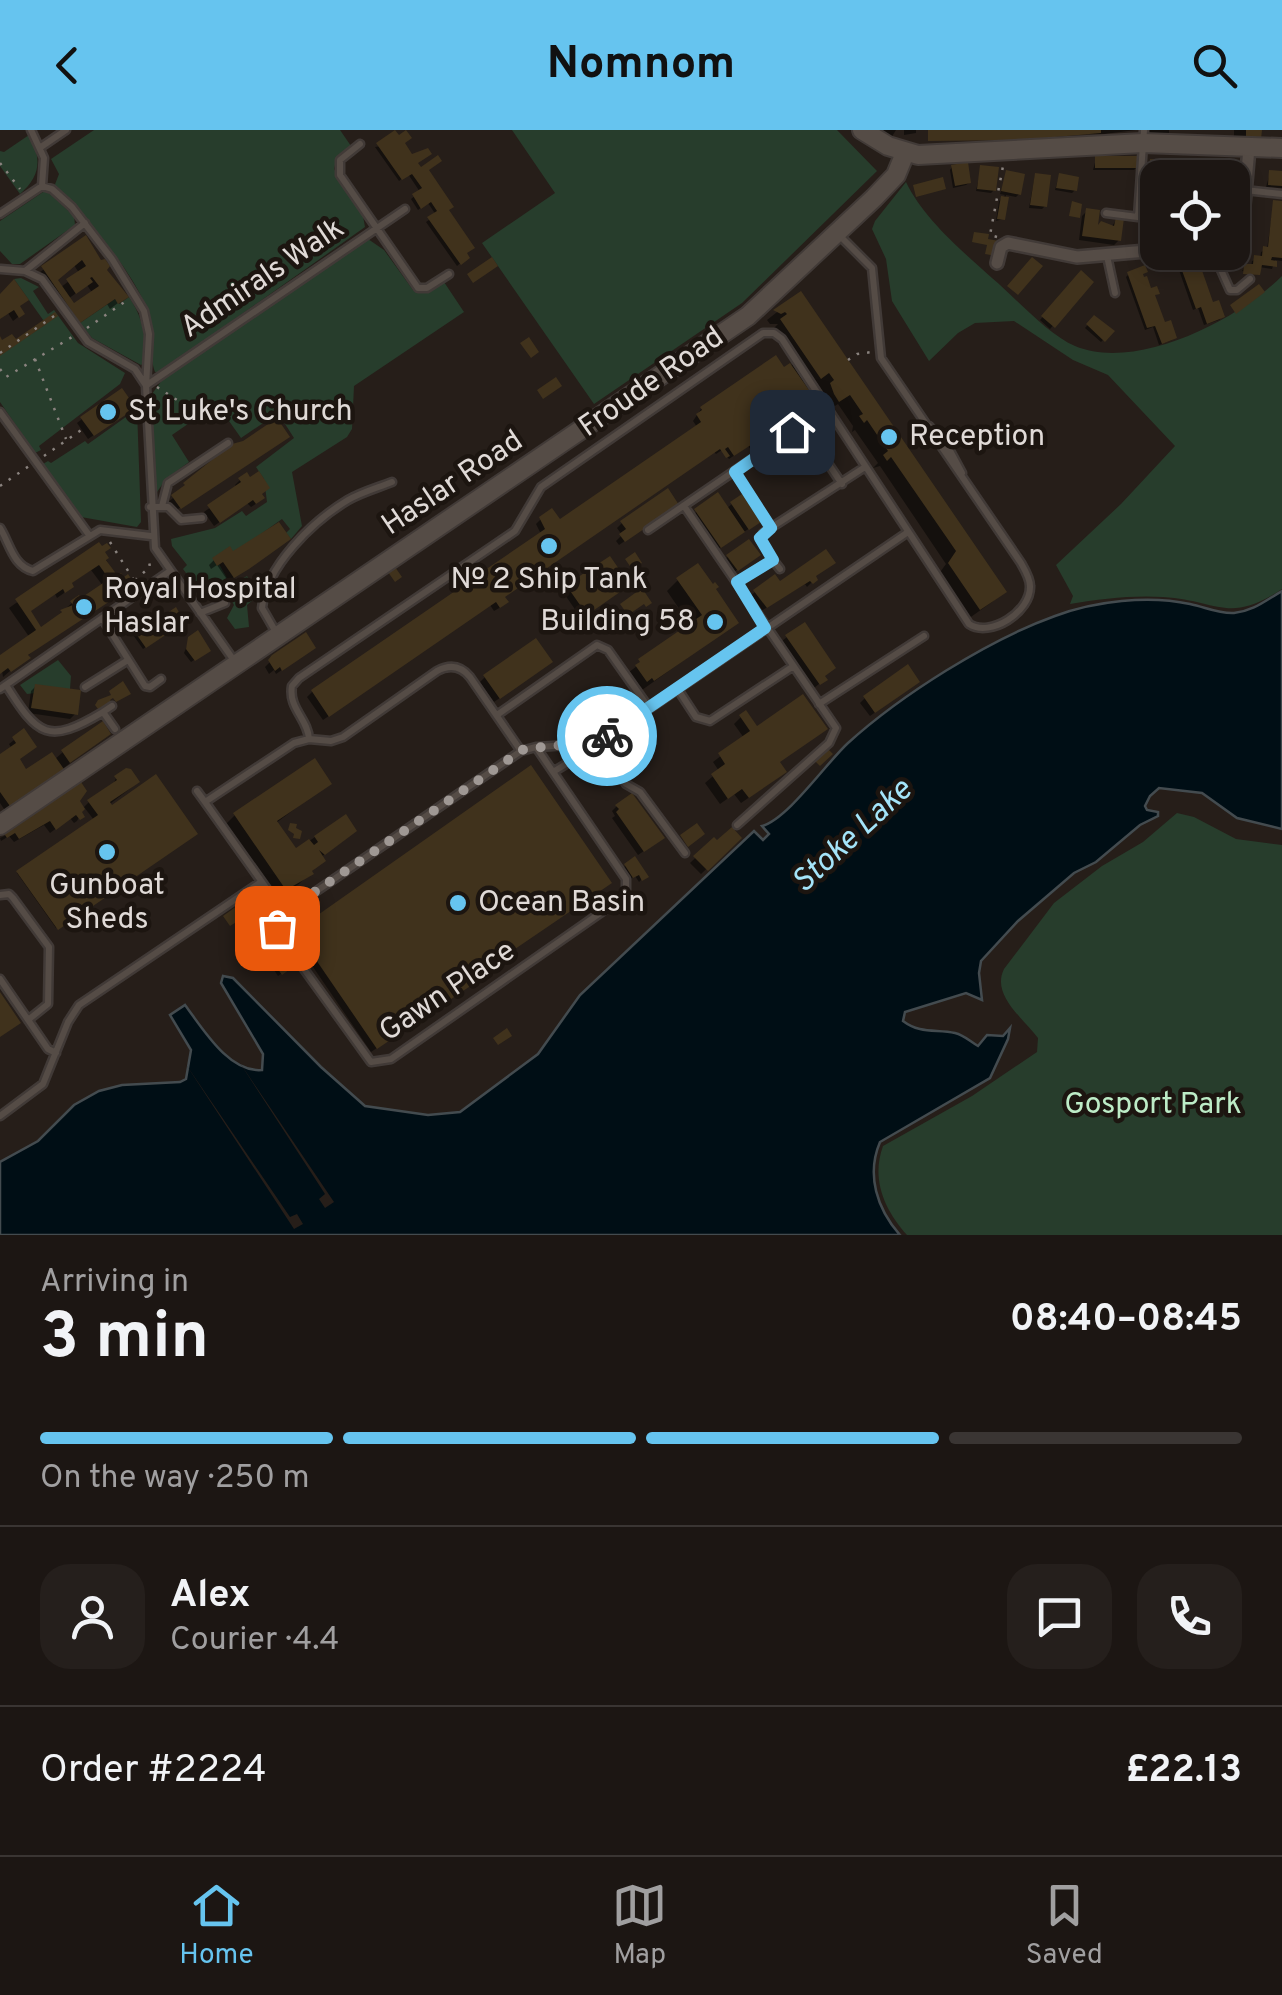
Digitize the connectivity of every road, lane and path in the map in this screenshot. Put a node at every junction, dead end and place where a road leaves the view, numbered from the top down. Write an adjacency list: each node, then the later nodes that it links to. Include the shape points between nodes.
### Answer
1 (32, 130): 8 (lane)
2 (66, 130): 8 (lane)
3 (862, 130): 10 (street)
4 (1144, 136): 5 (street); 9 (street); 19 (lane, via 1138,217)
5 (1210, 138): 7 (street)
6 (360, 144): 21 (lane, via 341,158 338,169)
7 (1266, 146): 12 (street)
8 (41, 147): 13 (lane)
9 (1006, 150): 10 (street); 23 (path, via 990,235)
10 (905, 152): 22 (street, Haslar Road, via 894,177)
11 (0, 162): 16 (path)
12 (1250, 181)
13 (42, 186): 16 (lane); 20 (lane)
14 (1250, 190): 15 (lane)
15 (1282, 194)
16 (26, 197): 18 (lane)
17 (405, 209): 21 (lane, Admirals Walk)
18 (0, 214)
19 (1106, 214)
20 (85, 224): 29 (lane); 33 (lane)
21 (377, 228): 30 (lane, via 418,288); 41 (lane, Admirals Walk)
22 (838, 234): 36 (lane, via 872,268); 75 (street, Haslar Road, via 748,316)
23 (1005, 243): 25 (street, via 1064,256); 26 (street)
24 (1140, 252): 25 (street)
25 (1107, 256): 32 (lane)
26 (997, 263)
27 (0, 268): 29 (lane)
28 (1221, 270): 31 (lane, via 1230,290)
29 (25, 271): 34 (lane, via 42,279)
30 (449, 274)
31 (1250, 280)
32 (1114, 294)
33 (135, 295): 35 (path); 41 (lane, via 148,334)
34 (64, 312): 35 (lane); 37 (path)
35 (80, 332): 38 (path); 41 (lane, via 135,369)
36 (879, 351): 39 (path); 59 (lane, Froude Road, via 1021,563 1029,579 1026,600 985,630 970,626)
37 (0, 352)
38 (35, 359): 40 (path, via 6,377); 46 (path)
39 (848, 360)
40 (0, 369)
41 (146, 386): 44 (path); 54 (lane)
42 (828, 407): 45 (lane); 48 (lane, Froude Road); 90 (lane, Froude Road, via 780,337 763,333 540,487 510,535 299,678 290,699)
43 (0, 412): 60 (lane)
44 (200, 415)
45 (802, 424): 49 (lane); 51 (lane)
46 (66, 440)
47 (228, 444): 52 (lane, via 168,483)
48 (865, 467): 51 (lane); 59 (lane, Froude Road)
49 (735, 472): 53 (lane); 57 (lane)
50 (392, 482): 75 (lane, via 344,502 272,577 262,608)
51 (842, 484): 57 (lane)
52 (162, 506): 54 (lane); 55 (lane, via 181,520)
53 (684, 506): 58 (lane); 69 (lane)
54 (150, 507): 61 (lane)
55 (202, 518)
56 (0, 528): 63 (lane)
57 (771, 528): 65 (lane, via 760,538)
58 (648, 530)
59 (908, 532): 74 (lane)
60 (89, 535): 61 (lane, via 104,529); 63 (lane, via 33,572)
61 (152, 536): 67 (lane)
62 (122, 542): 68 (path, via 108,539)
63 (4, 546)
64 (142, 547): 68 (path, via 150,567)
65 (773, 560): 66 (lane); 69 (lane)
66 (780, 569)
67 (170, 572): 70 (lane); 72 (lane)
68 (135, 580): 70 (path)
69 (737, 582): 74 (lane)
70 (142, 591): 73 (lane)
71 (225, 603): 72 (lane)
72 (200, 613): 78 (lane)
73 (102, 618): 77 (lane); 81 (lane)
74 (765, 628): 79 (lane); 83 (lane)
75 (278, 635): 78 (street, Haslar Road)
76 (924, 636): 84 (lane)
77 (128, 660): 80 (lane, via 147,687); 82 (lane)
78 (236, 663): 97 (street, Haslar Road)
79 (792, 666): 83 (lane, via 710,721 696,717); 84 (lane)
80 (162, 679)
81 (3, 687): 87 (lane, via 40,729 68,732)
82 (85, 687)
83 (677, 688): 86 (lane)
84 (819, 704): 98 (lane, via 836,728 833,738)
85 (112, 706): 87 (lane)
86 (649, 708): 88 (lane, via 608,650 596,645); 91 (lane)
87 (103, 712): 89 (lane)
88 (496, 715): 90 (lane, via 466,671 447,666 343,737); 93 (lane)
89 (115, 729)
90 (309, 740): 96 (lane, via 294,743)
91 (594, 742): 92 (lane); 94 (lane); 99 (lane)
92 (536, 747): 93 (lane); 94 (lane, Gawn Place)
93 (521, 751): 102 (lane)
94 (554, 772): 102 (lane, Gawn Place, via 626,880 626,896 391,1059 378,1064 367,1058 279,934)
95 (198, 791): 96 (lane)
96 (206, 802): 100 (lane)
97 (0, 825)
98 (737, 825)
99 (685, 854)
100 (261, 882): 102 (lane); 105 (lane, via 80,1004)
101 (0, 895): 104 (lane, via 11,895 48,947 48,1004)
102 (284, 913)
103 (0, 979): 104 (lane)
104 (28, 1020): 105 (lane)
105 (56, 1053): 106 (lane, via 41,1086)
106 (0, 1116)

